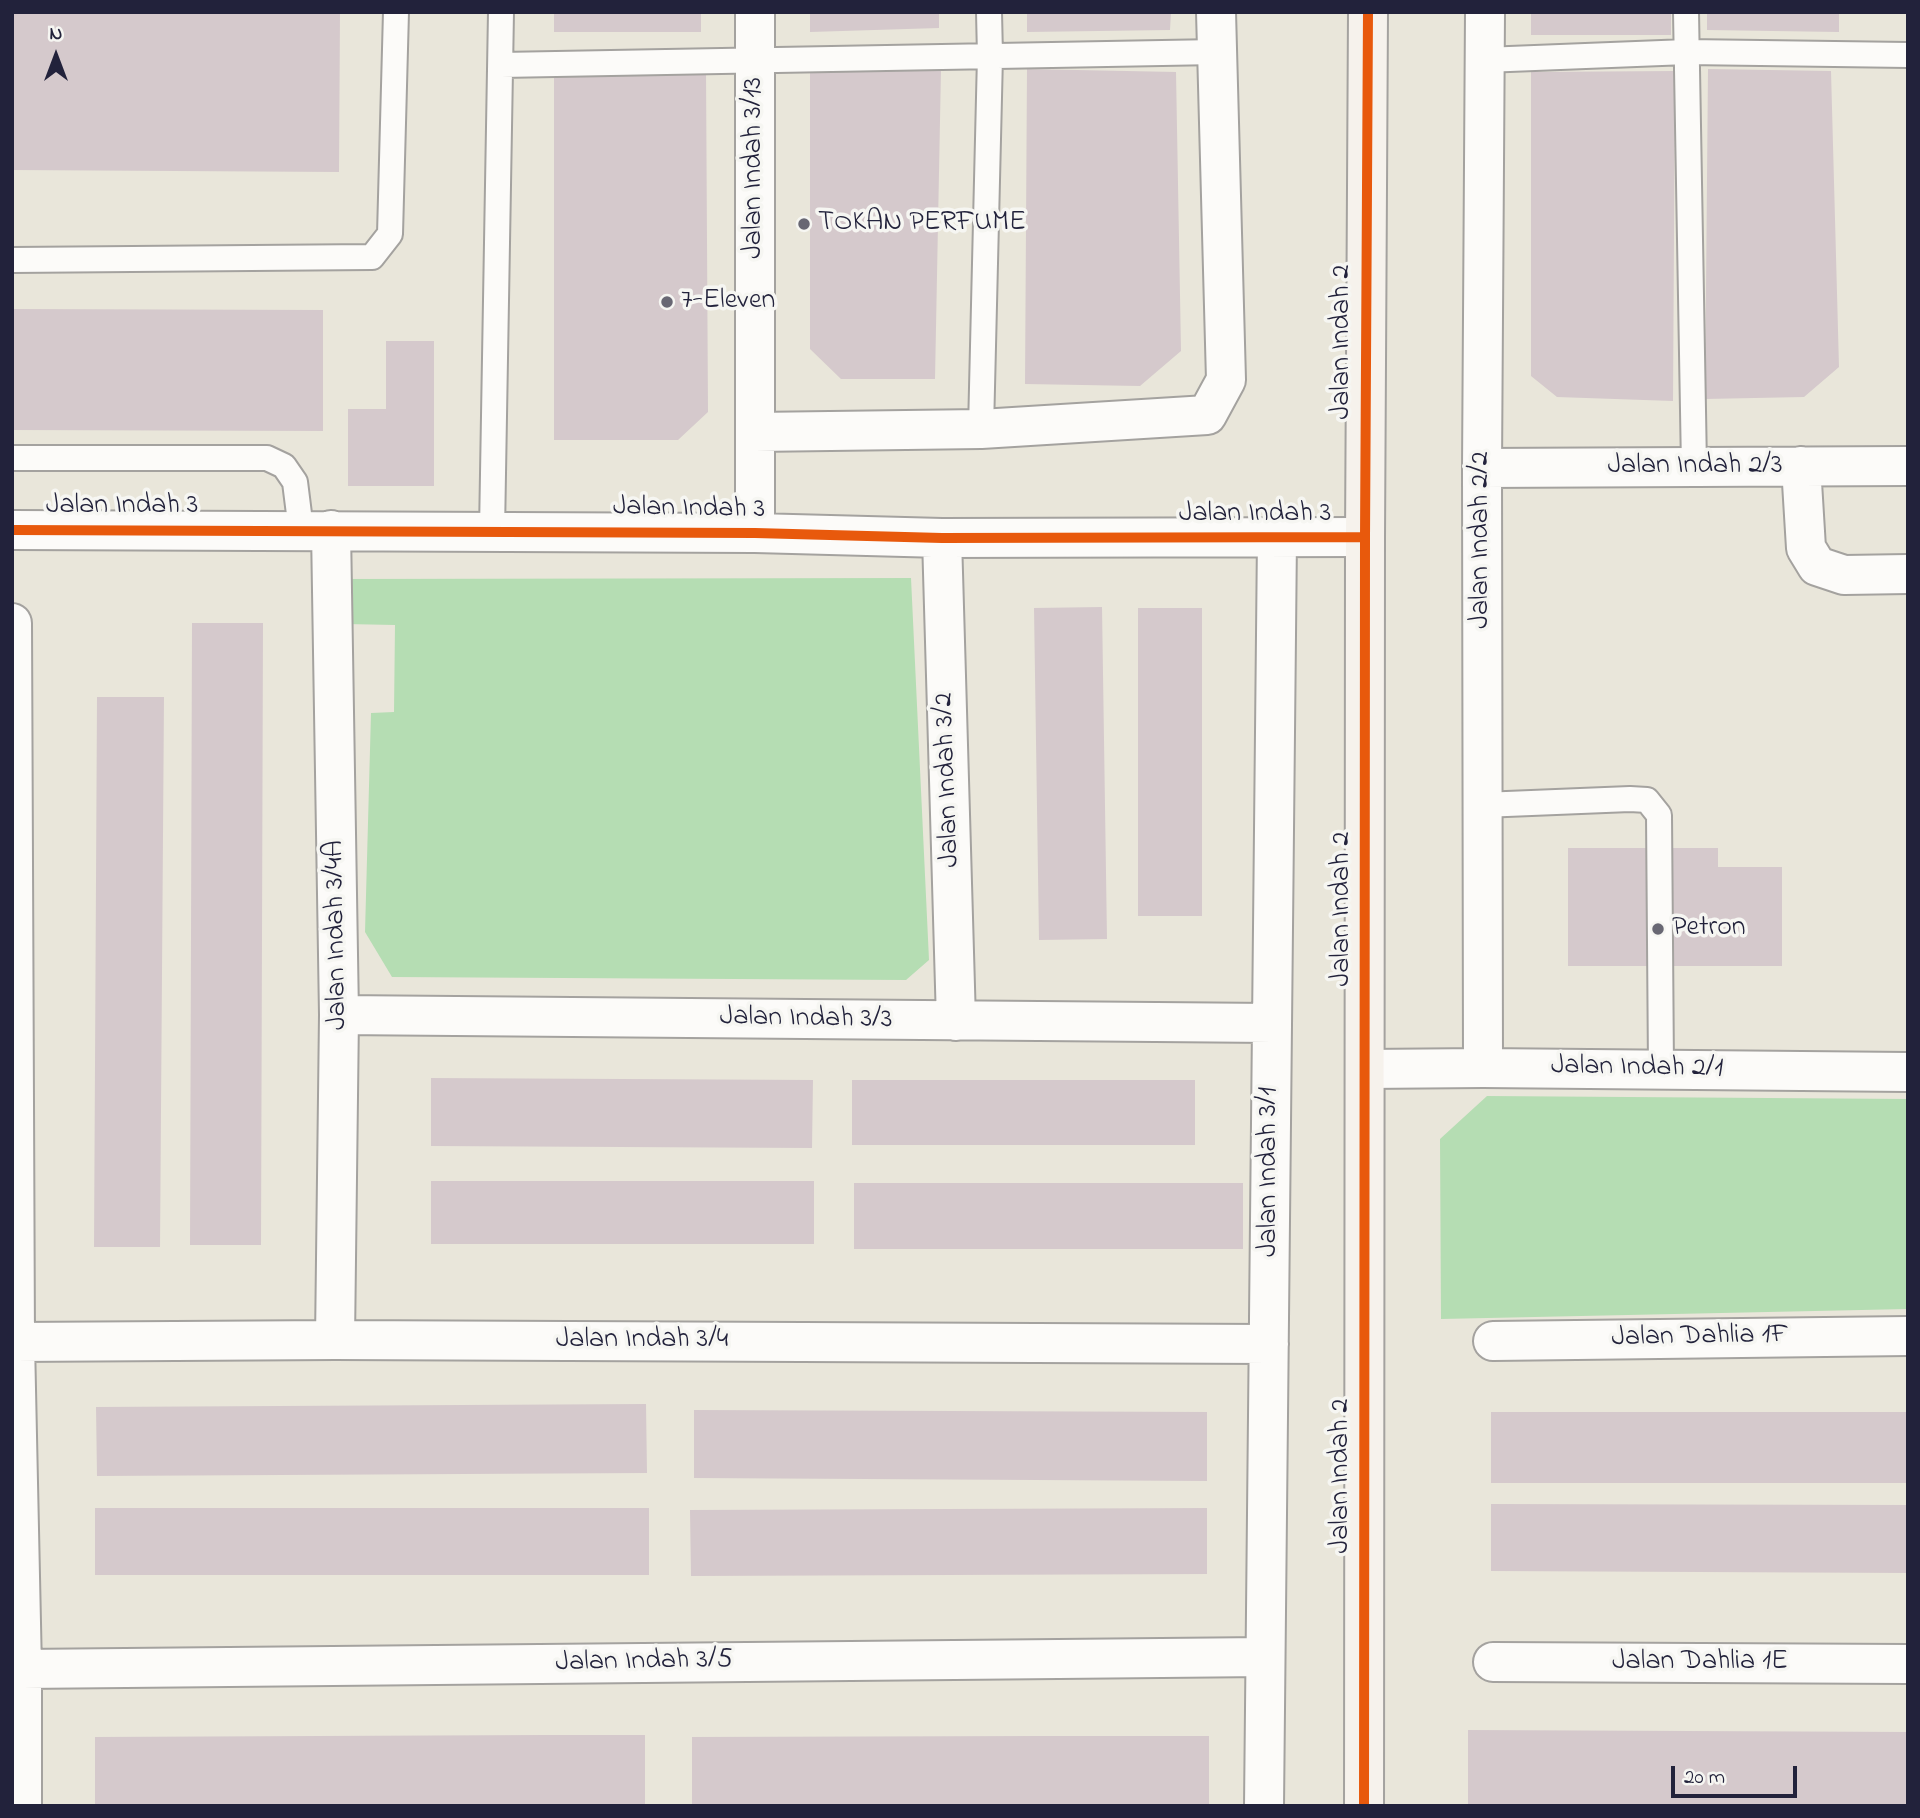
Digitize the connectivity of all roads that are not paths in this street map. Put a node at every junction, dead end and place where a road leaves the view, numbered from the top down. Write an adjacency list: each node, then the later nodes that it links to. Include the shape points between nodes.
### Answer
1 (396, 12): 16 (lane, via 390,234 372,257)
2 (501, 12): 15 (lane)
3 (755, 12): 13 (street, Jalan Indah 3/13)
4 (989, 12): 12 (lane)
5 (1216, 12): 9 (street)
6 (1368, 12): 29 (street, Jalan Indah 2)
7 (1485, 12): 14 (street, Jalan Indah 2/2)
8 (1686, 12): 10 (lane)
9 (1217, 52): 12 (lane); 17 (street, via 1226,380 1207,415)
10 (1687, 52): 11 (lane); 14 (lane); 22 (lane)
11 (1908, 55)
12 (990, 56): 13 (lane); 17 (lane)
13 (755, 60): 15 (lane); 18 (street, Jalan Indah 3/13)
14 (1484, 60): 23 (street, Jalan Indah 2/2)
15 (501, 65): 26 (lane)
16 (12, 260)
17 (981, 429): 18 (street)
18 (755, 432): 27 (street, Jalan Indah 3/13)
19 (12, 458): 25 (lane, via 267,458 284,466 295,482)
20 (1801, 466): 21 (street, Jalan Indah 2/3); 22 (street, Jalan Indah 2/3); 31 (street, via 1806,548 1817,566 1844,575)
21 (1908, 466)
22 (1694, 467): 23 (street, Jalan Indah 2/3)
23 (1482, 468): 33 (street, Jalan Indah 2/2)
24 (12, 530): 25 (street, Jalan Indah 3)
25 (316, 530): 26 (street, Jalan Indah 3); 34 (street, Jalan Indah 3/4A)
26 (492, 531): 27 (street, Jalan Indah 3)
27 (755, 533): 30 (street, Jalan Indah 3)
28 (1277, 537): 29 (street, Jalan Indah 3); 30 (street, Jalan Indah 3); 36 (street, Jalan Indah 3/1)
29 (1365, 537): 38 (street, Jalan Indah 2)
30 (942, 538): 35 (street, Jalan Indah 3/2)
31 (1908, 574)
32 (12, 623): 44 (street)
33 (1482, 805): 37 (street, Jalan Indah 2/2); 39 (lane, via 1630,799 1647,800 1659,815)
34 (340, 1015): 35 (street, Jalan Indah 3/3); 42 (street, Jalan Indah 3/4A)
35 (956, 1021): 36 (street, Jalan Indah 3/3)
36 (1272, 1023): 45 (street, Jalan Indah 3/1)
37 (1483, 1068): 38 (street, Jalan Indah 2/1); 39 (street, Jalan Indah 2/1)
38 (1366, 1069): 52 (street, Jalan Indah 2)
39 (1661, 1069): 40 (street, Jalan Indah 2/1)
40 (1908, 1072)
41 (1908, 1336): 43 (street, Jalan Dahlia 1F)
42 (335, 1340): 44 (street, Jalan Indah 3/4); 45 (street, Jalan Indah 3/4)
43 (1493, 1341)
44 (15, 1342): 49 (street)
45 (1269, 1344): 46 (street, Jalan Indah 3/1)
46 (1265, 1657): 49 (street, Jalan Indah 3/5); 51 (street, Jalan Indah 3/1)
47 (1493, 1662): 48 (street, Jalan Dahlia 1E)
48 (1908, 1664)
49 (22, 1669): 50 (street)
50 (22, 1806)
51 (1264, 1806)
52 (1364, 1806)

